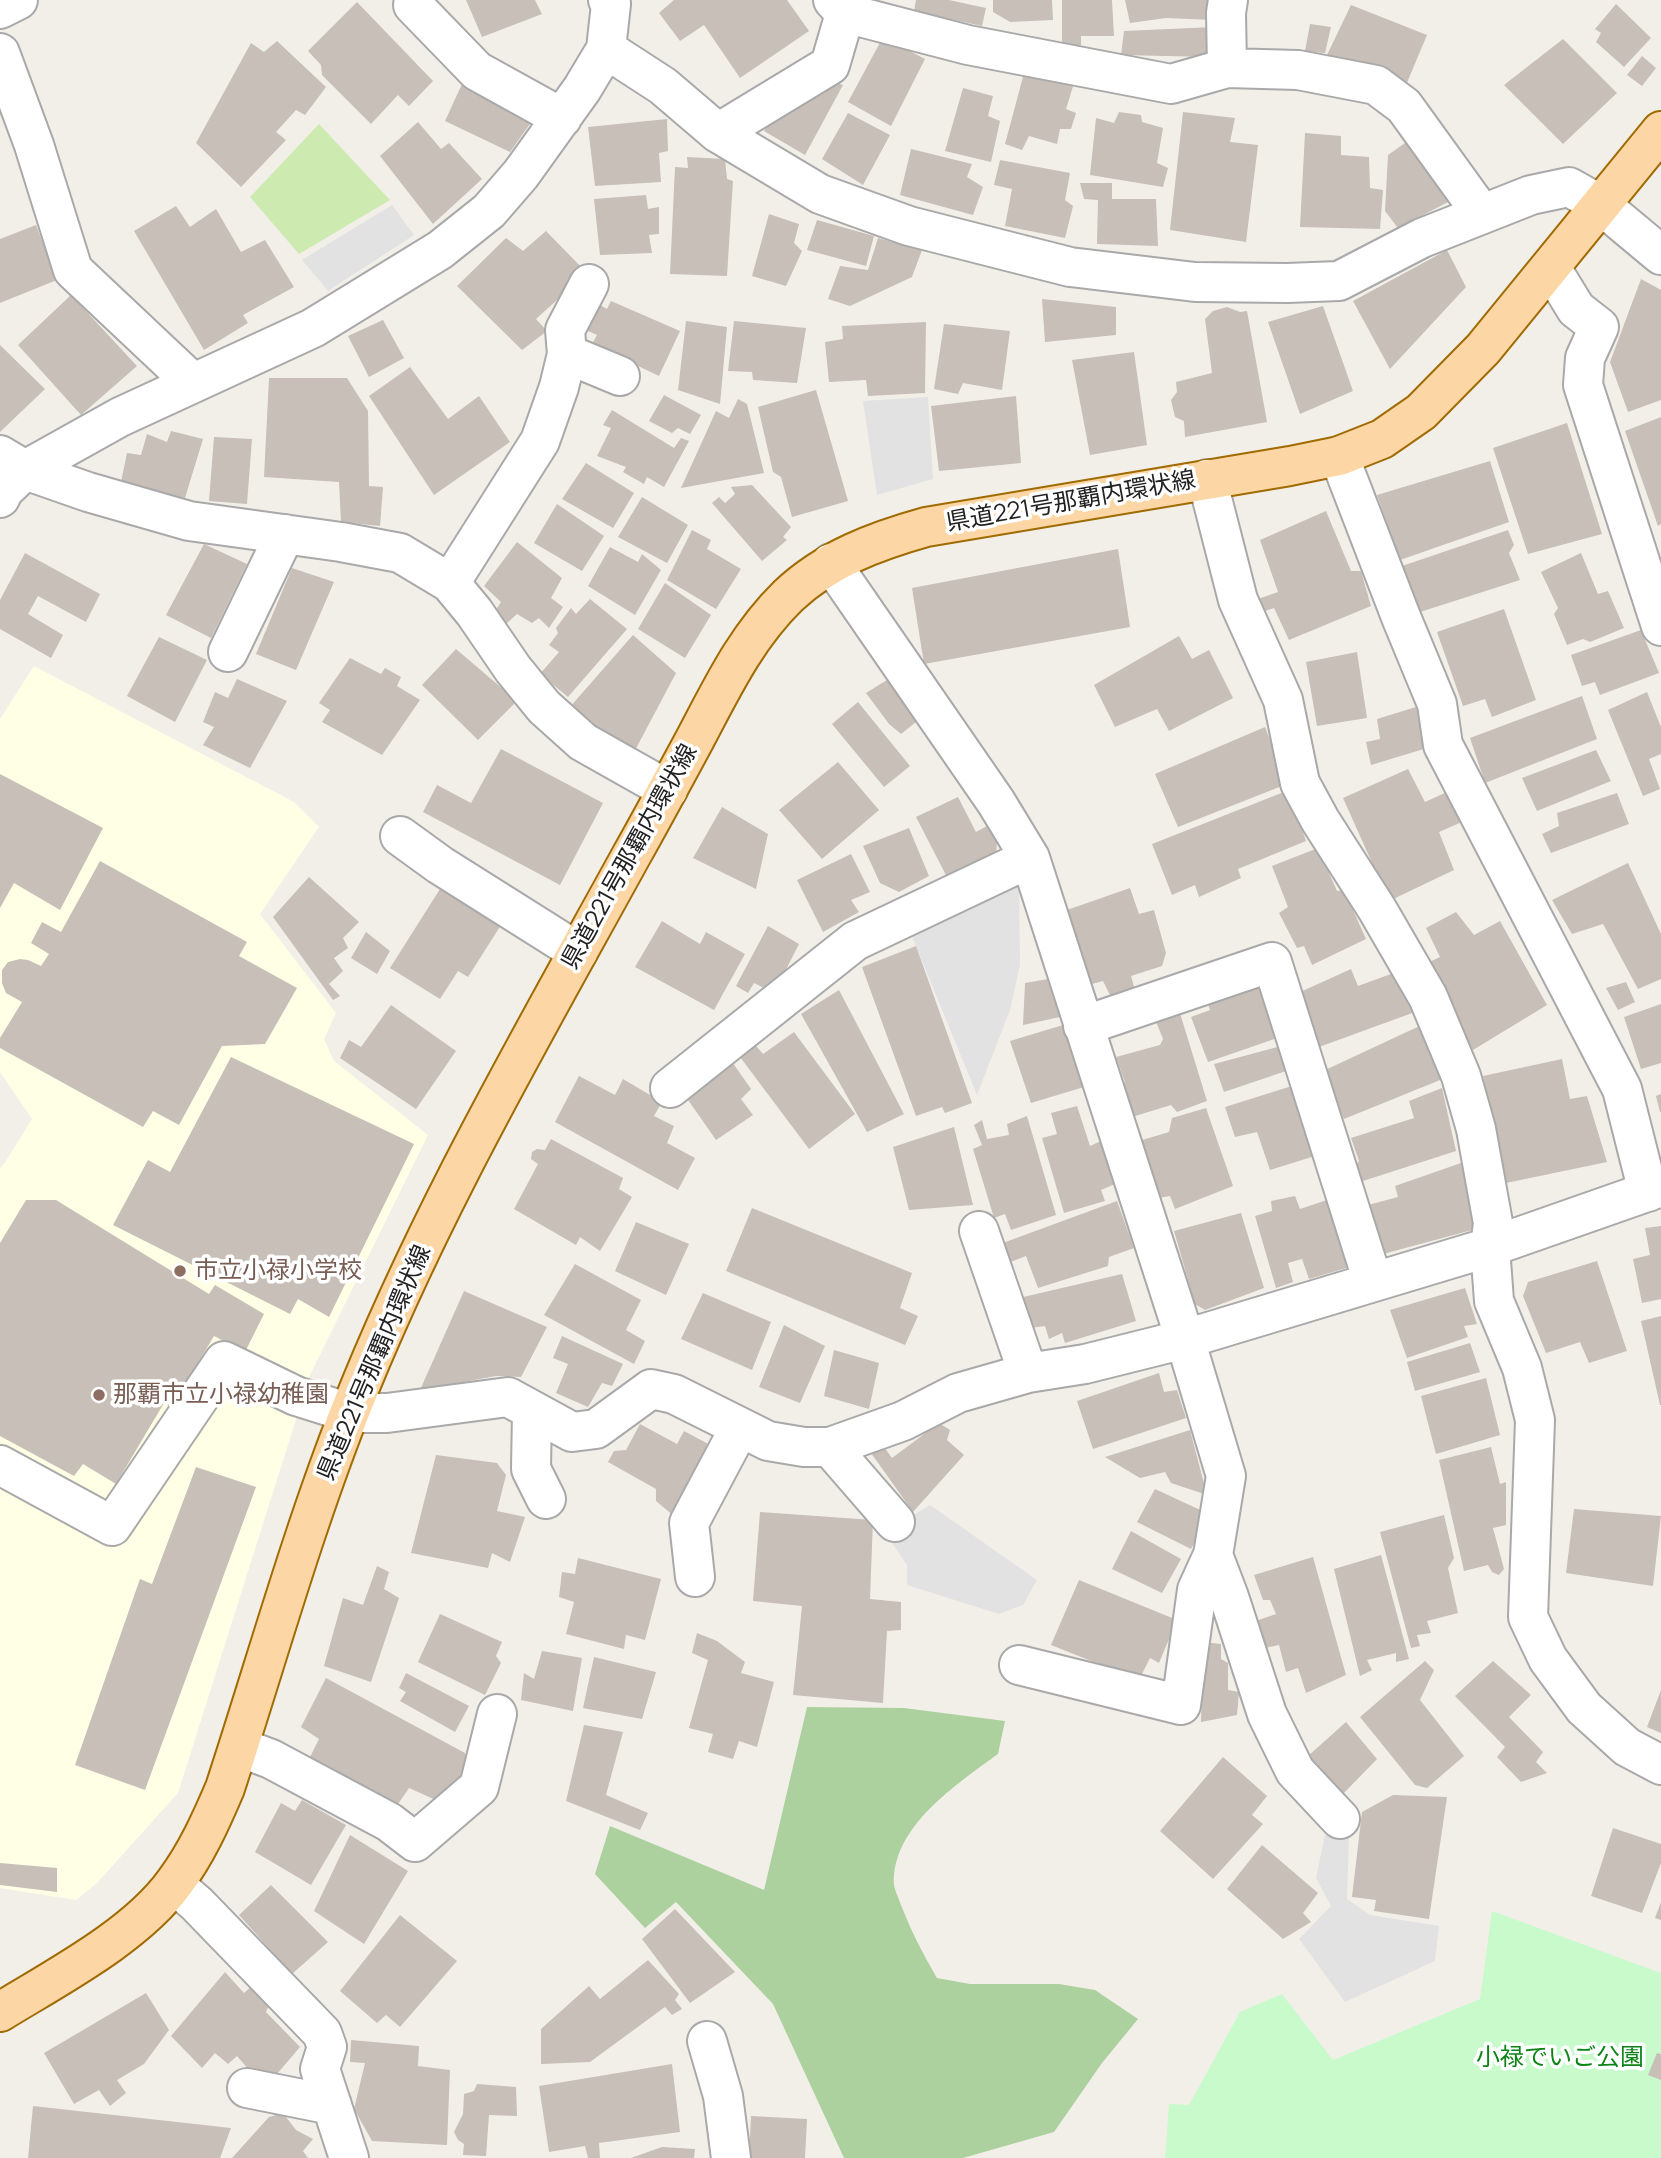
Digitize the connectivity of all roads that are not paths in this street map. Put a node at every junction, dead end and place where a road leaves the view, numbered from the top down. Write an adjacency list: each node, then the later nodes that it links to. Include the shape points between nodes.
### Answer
1 (18, 0): 6 (street)
2 (608, 0): 7 (street)
3 (1228, 0): 9 (street)
4 (842, 4): 9 (street, via 968,45 1171,85); 12 (street, via 830,65)
5 (413, 5): 10 (street, via 477,71)
6 (0, 9)
7 (606, 49): 10 (street); 12 (street, via 663,86)
8 (0, 53): 20 (street, via 74,270)
9 (1227, 68): 14 (street, via 1298,70 1376,85 1404,106)
10 (562, 118): 20 (street, via 489,211 440,250 313,328)
11 (1661, 131): 13 (main road, 県道221号那覇内環状線)
12 (718, 133): 14 (street, via 820,194 909,226 1070,267 1195,282 1339,281 1422,238)
13 (1601, 205): 14 (street, via 1569,187 1531,195); 15 (street); 16 (main road, 県道221号那覇内環状線)
14 (1482, 214)
15 (1661, 254)
16 (1551, 268): 21 (main road, 県道221号那覇内環状線, via 1483,349 1421,412 1382,439); 28 (street, via 1576,309 1599,327 1585,358 1583,384)
17 (589, 284): 18 (street, via 565,330)
18 (568, 355): 19 (street); 27 (street, via 540,441)
19 (620, 376)
20 (193, 383): 22 (street)
21 (1339, 456): 23 (main road, 県道221号那覇内環状線); 36 (street, via 1437,704 1443,745 1622,1089)
22 (13, 463): 24 (street); 25 (street, via 88,492 189,521)
23 (1208, 480): 26 (main road, 県道221号那覇内環状線, via 926,527 863,547); 38 (street, via 1238,600 1283,700 1300,783 1428,997 1461,1076 1493,1223)
24 (0, 498)
25 (285, 534): 27 (street, via 400,553); 29 (street)
26 (831, 563): 30 (main road, 県道221号那覇内環状線, via 791,594 750,641); 32 (street)
27 (450, 583): 30 (street, via 544,707 583,742)
28 (1661, 626)
29 (228, 652)
30 (668, 790): 33 (main road, 県道221号那覇内環状線)
31 (400, 836): 33 (street)
32 (1030, 858): 34 (street); 35 (street, via 855,941)
33 (579, 952): 43 (main road, 県道221号那覇内環状線, via 449,1196)
34 (1083, 1026): 39 (street, via 1272,962); 40 (street)
35 (670, 1088)
36 (1654, 1190): 38 (street)
37 (979, 1231): 41 (street)
38 (1490, 1247): 39 (street); 54 (street, via 1494,1301 1522,1368 1535,1420 1528,1617 1548,1659 1584,1708 1627,1747)
39 (1373, 1282): 40 (street)
40 (1185, 1339): 41 (street); 49 (street, via 1226,1476)
41 (1028, 1373): 45 (street, via 958,1393 903,1421)
42 (532, 1411): 43 (street, via 508,1397 387,1413); 44 (street, via 572,1432 596,1429 651,1389 674,1394); 47 (street, via 531,1469)
43 (349, 1413): 46 (street, via 296,1396 224,1361 112,1526); 53 (main road, 県道221号那覇内環状線)
44 (740, 1427): 45 (street, via 768,1441); 50 (street, via 689,1523)
45 (830, 1447): 48 (street)
46 (0, 1465)
47 (546, 1499)
48 (895, 1522)
49 (1213, 1555): 51 (street, via 1197,1590 1181,1704); 55 (street, via 1267,1714 1295,1771)
50 (695, 1577)
51 (1019, 1665)
52 (497, 1714): 53 (street, via 479,1787 415,1842 389,1822)
53 (239, 1746): 56 (main road, 県道221号那覇内環状線, via 208,1826)
54 (1661, 1765)
55 (1340, 1819)
56 (174, 1884): 57 (main road, 県道221号那覇内環状線, via 101,1949); 60 (street, via 322,2033 327,2047 320,2069)
57 (0, 2012)
58 (707, 2041): 62 (street, via 723,2096)
59 (247, 2088): 60 (street)
60 (332, 2105): 61 (street)
61 (359, 2156)
62 (730, 2158)

